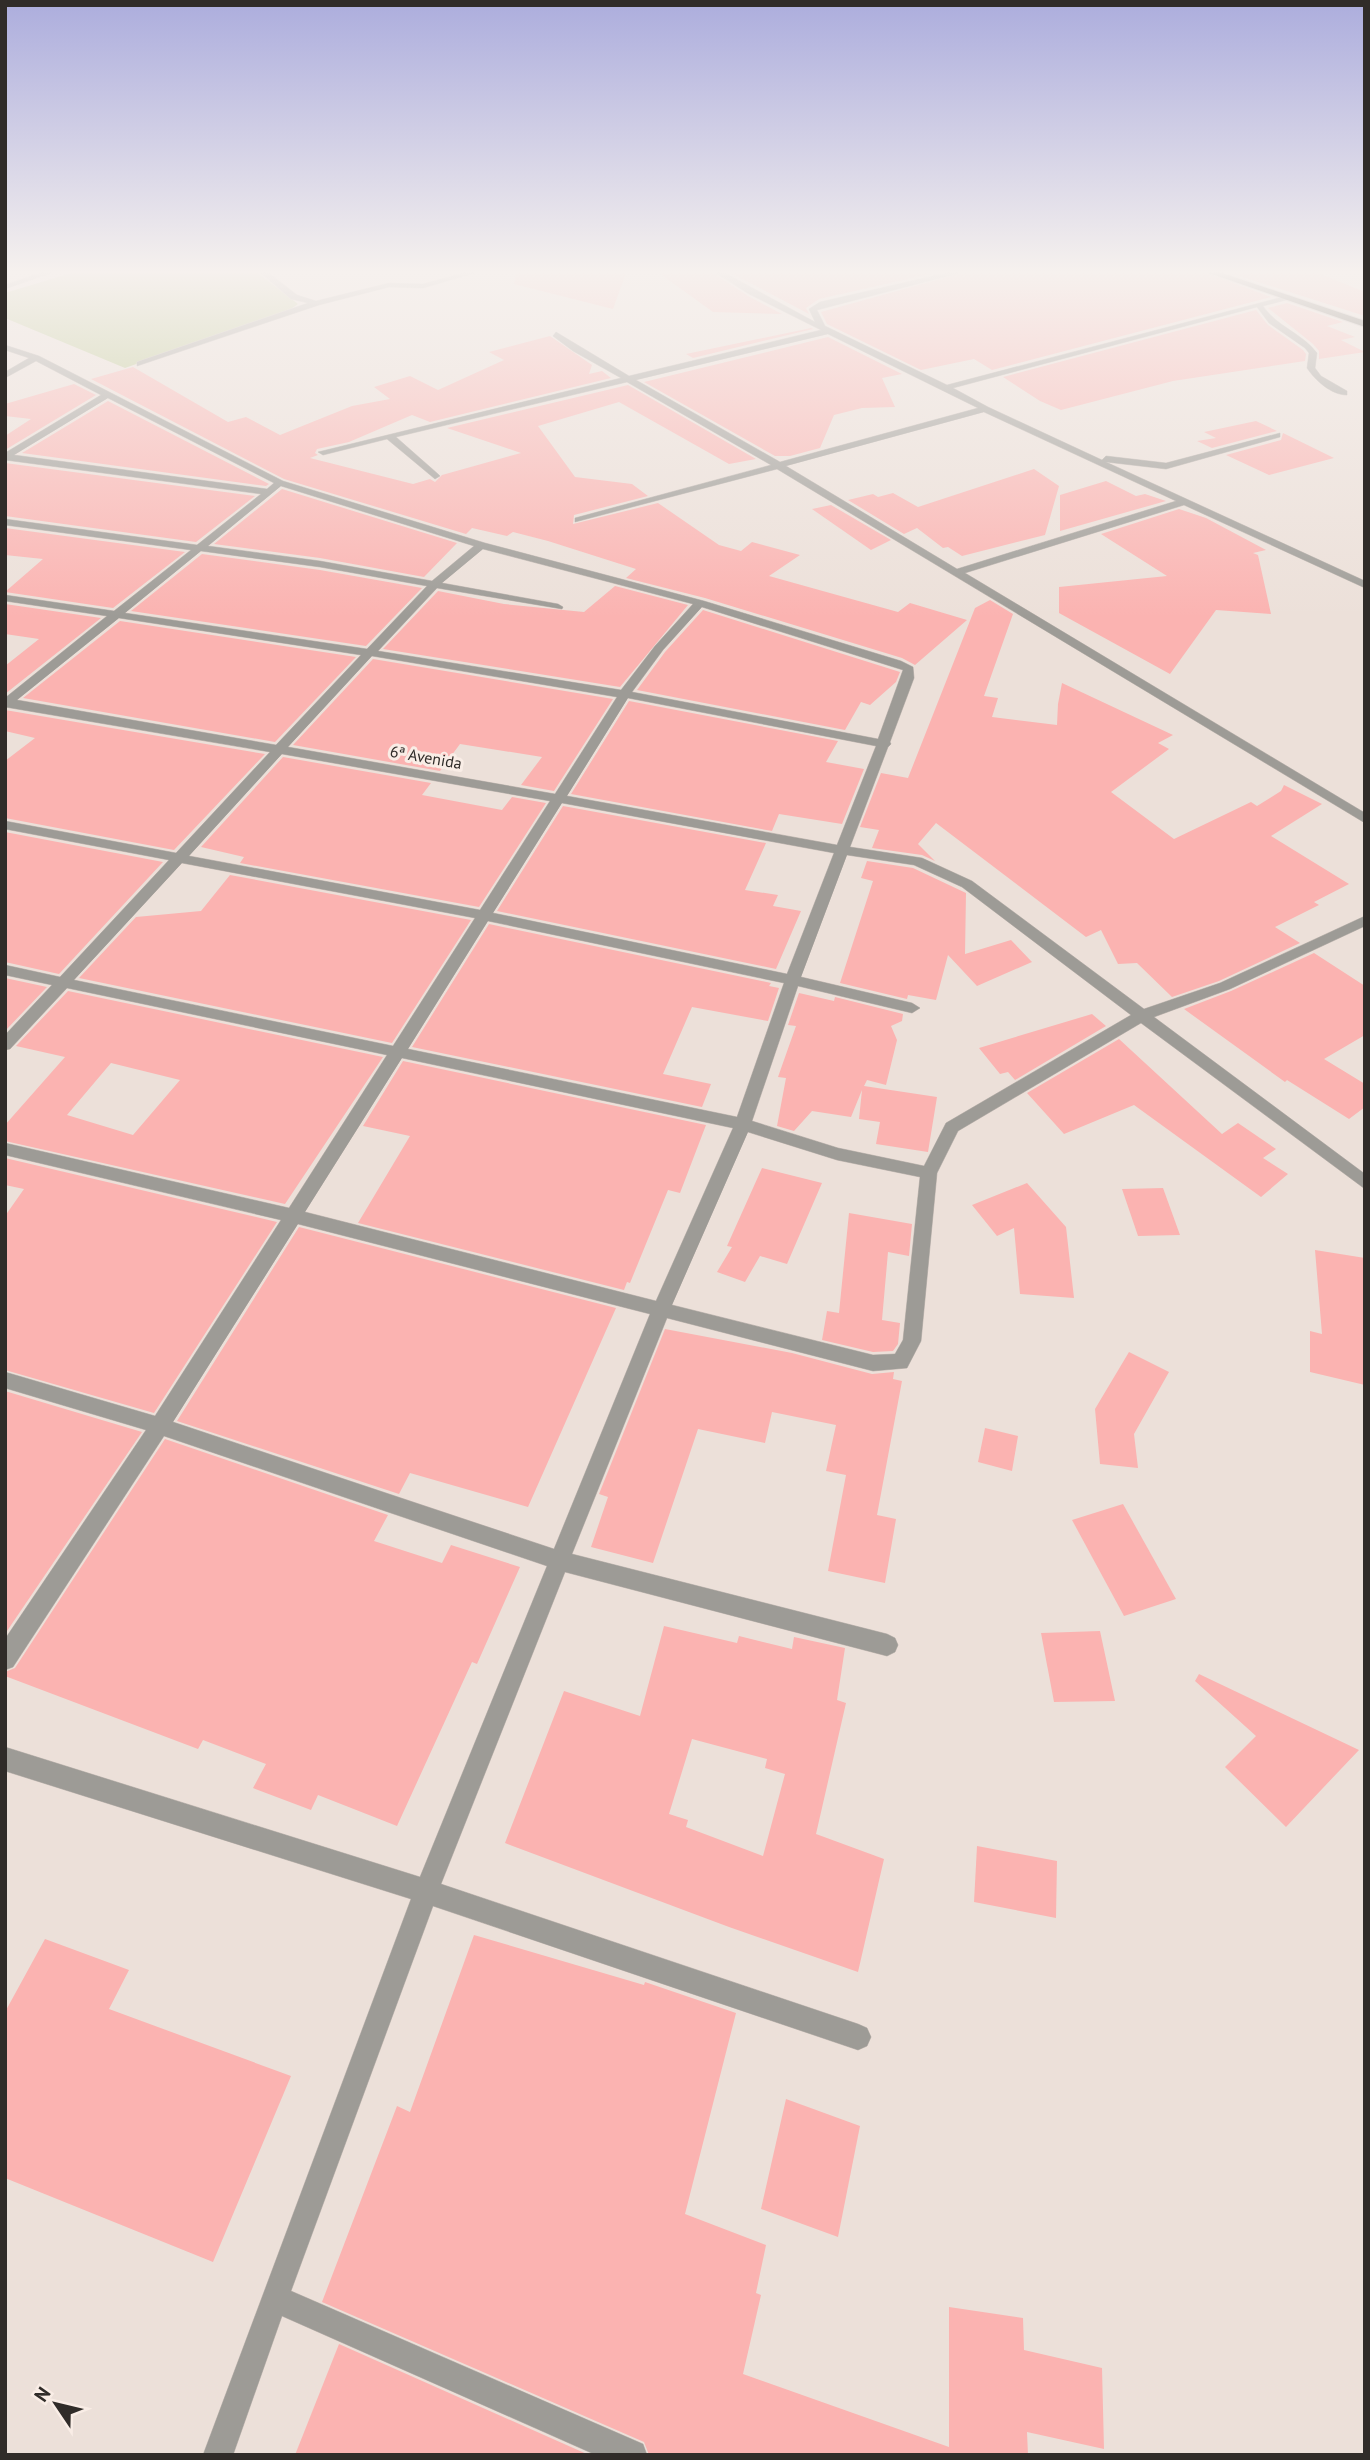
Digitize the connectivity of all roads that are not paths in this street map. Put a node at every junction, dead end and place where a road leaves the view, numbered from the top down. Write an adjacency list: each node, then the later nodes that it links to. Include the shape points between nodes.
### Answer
1 (92, 388): 7 (street)
2 (598, 388): 10 (street)
3 (644, 388): 14 (street)
4 (948, 388): 8 (street)
5 (1335, 388): 6 (street)
6 (1344, 393)
7 (107, 396): 13 (street); 16 (street)
8 (985, 409): 12 (street); 14 (street)
9 (1277, 435): 12 (street, via 1166,466)
10 (390, 438): 11 (street); 15 (street)
11 (323, 453)
12 (1085, 456): 18 (street)
13 (6, 457): 17 (street)
14 (778, 465): 19 (street); 23 (street)
15 (435, 476)
16 (280, 483): 17 (street); 21 (street)
17 (270, 492): 22 (street)
18 (1186, 501): 23 (street); 25 (street)
19 (578, 520)
20 (5, 522): 22 (street)
21 (481, 545): 24 (street); 27 (street)
22 (200, 550): 24 (street); 29 (street)
23 (954, 573): 36 (street)
24 (436, 583): 28 (street); 30 (street)
25 (1365, 585)
26 (5, 598): 29 (street)
27 (699, 603): 31 (street); 33 (street, via 909,669)
28 (558, 607)
29 (116, 615): 30 (street); 32 (street)
30 (370, 652): 31 (street); 34 (street)
31 (624, 695): 33 (street); 35 (street)
32 (6, 703): 34 (street, 6ª Avenida)
33 (885, 744): 38 (street)
34 (281, 750): 35 (street, 6ª Avenida); 39 (street)
35 (558, 798): 38 (street, 6ª Avenida); 40 (street)
36 (1365, 819)
37 (5, 825): 39 (street)
38 (840, 850): 43 (street); 46 (street, 6ª Avenida, via 917,861 967,884)
39 (179, 858): 40 (street); 44 (street)
40 (487, 916): 43 (street); 48 (street)
41 (1365, 920): 46 (street, via 1225,986)
42 (5, 970): 44 (street)
43 (792, 980): 45 (street); 49 (street)
44 (64, 981): 47 (street); 48 (street)
45 (912, 1008)
46 (1141, 1016): 51 (street, via 952,1127); 52 (street, 6ª Avenida)
47 (5, 1045)
48 (399, 1051): 49 (street); 53 (street)
49 (743, 1125): 51 (street, via 837,1154); 54 (street)
50 (5, 1149): 53 (street)
51 (929, 1172): 54 (street, via 912,1341 900,1362 873,1363)
52 (1365, 1182)
53 (293, 1216): 54 (street); 56 (street)
54 (661, 1309): 57 (street)
55 (5, 1380): 56 (street)
56 (160, 1426): 57 (street); 59 (street)
57 (560, 1561): 58 (street); 61 (street)
58 (887, 1644)
59 (5, 1659)
60 (5, 1759): 61 (street)
61 (426, 1891): 62 (street); 63 (street)
62 (858, 2037)
63 (274, 2298): 64 (street); 65 (street)
64 (218, 2455)
65 (632, 2455)

